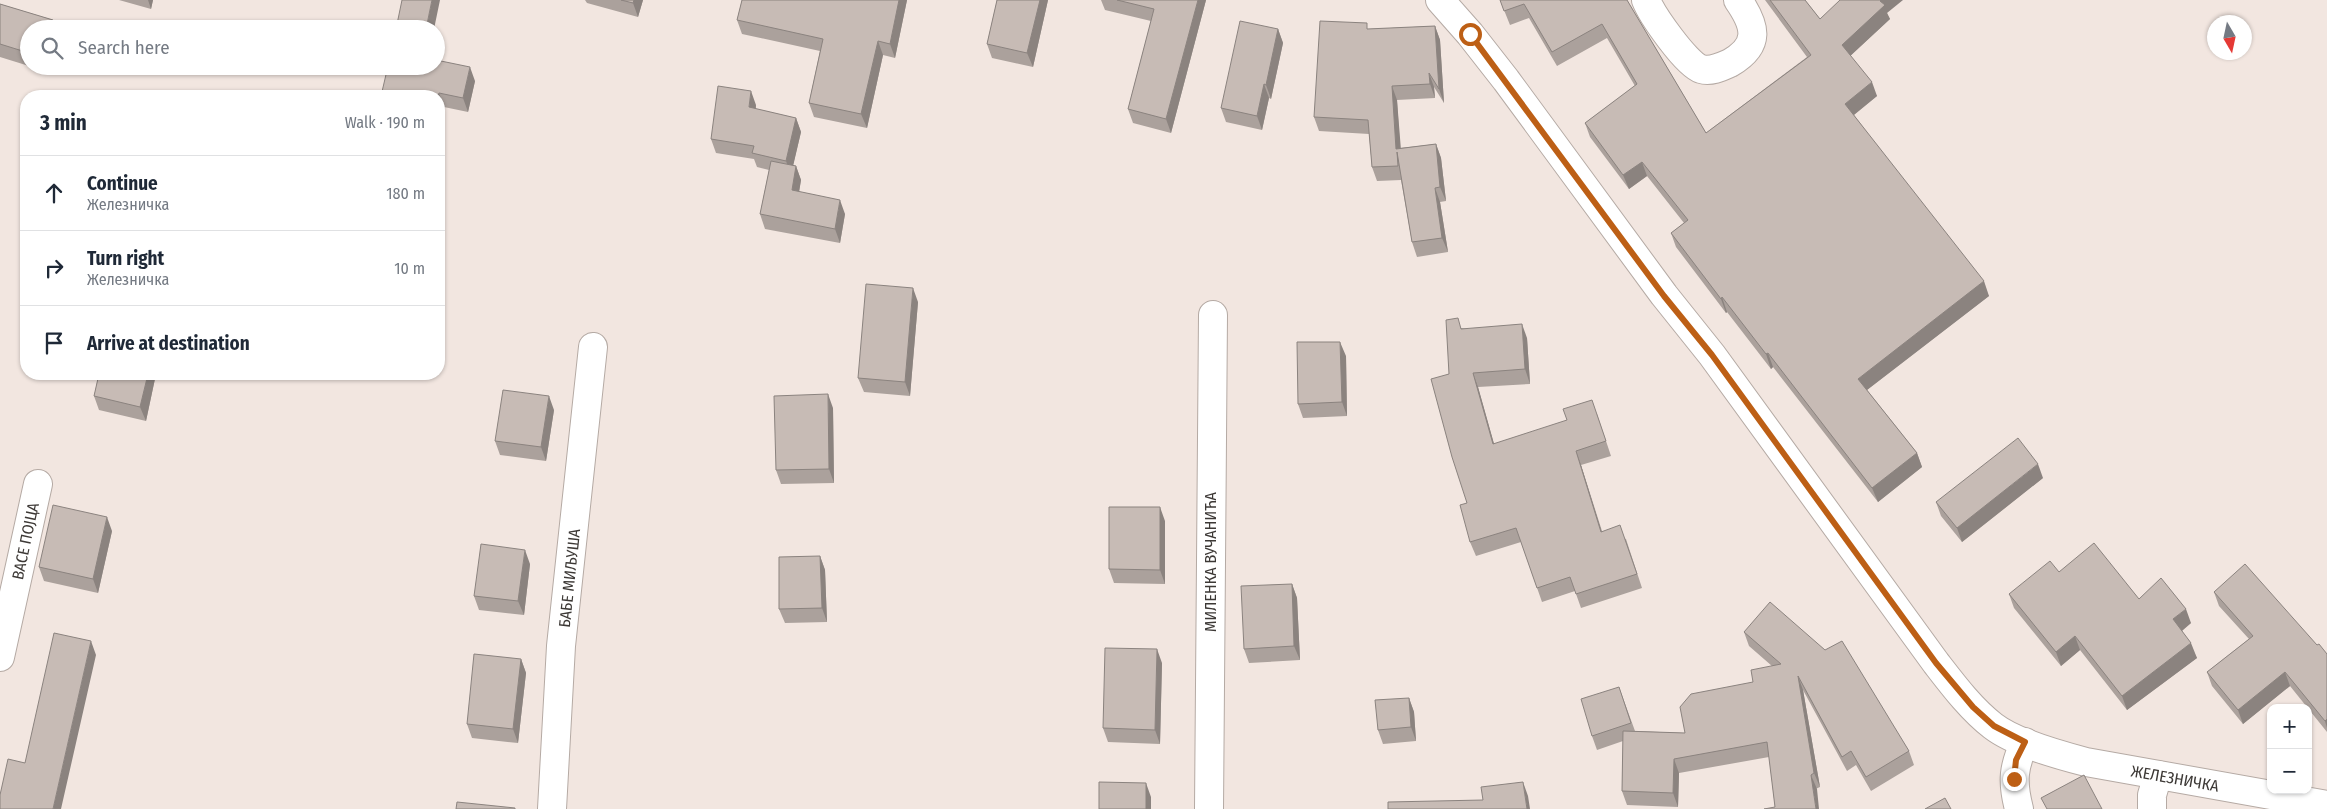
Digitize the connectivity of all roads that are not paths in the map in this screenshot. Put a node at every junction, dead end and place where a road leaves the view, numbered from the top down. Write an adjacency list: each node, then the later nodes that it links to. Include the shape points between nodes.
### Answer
1 (1440, 0): 8 (main road, ЖЕЛЕЗНИЧКА, via 1506,80 1664,296 1712,355 1936,663 1994,726)
2 (1646, 0): 3 (main road, via 1685,57 1700,68 1709,70 1728,64 1750,48 1753,40 1751,23)
3 (1738, 0)
4 (1213, 315): 12 (main road, МИЛЕНКА ВУЧАНИЋА)
5 (593, 347): 11 (main road, БАБЕ МИЉУША, via 562,646)
6 (38, 484): 7 (main road, ВАСЕ ПОЈЦА)
7 (0, 657)
8 (2025, 742): 9 (main road, ЖЕЛЕЗНИЧКА, via 2060,756); 13 (main road, via 2016,760 2014,779)
9 (2158, 775): 10 (main road, ЖЕЛЕЗНИЧКА); 14 (main road)
10 (2327, 805)
11 (552, 809)
12 (1209, 809)
13 (2019, 809)
14 (2152, 809)

